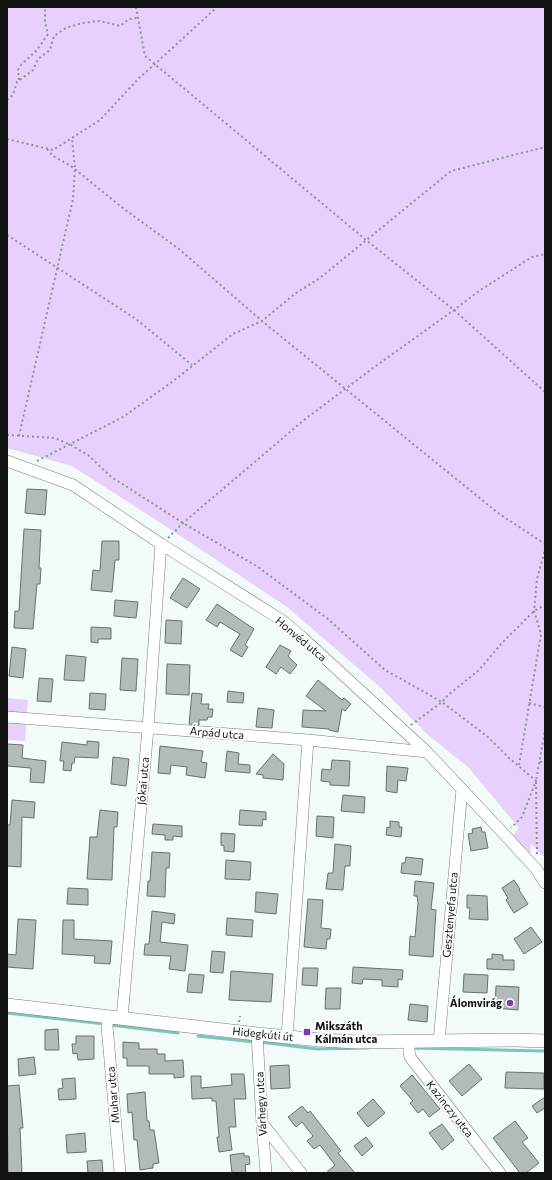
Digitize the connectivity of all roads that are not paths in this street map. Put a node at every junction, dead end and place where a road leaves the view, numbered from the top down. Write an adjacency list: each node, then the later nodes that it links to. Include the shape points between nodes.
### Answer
1 (7, 461): 2 (street, Honvéd utca, via 72,485)
2 (161, 544): 4 (street, Jókai utca); 6 (street, Honvéd utca, via 283,621)
3 (7, 717): 4 (street, Árpád utca)
4 (148, 728): 5 (street, Árpád utca); 10 (street, Jókai utca)
5 (308, 740): 6 (street, Árpád utca); 12 (street)
6 (427, 752): 7 (street, Honvéd utca)
7 (462, 789): 8 (street, Honvéd utca, via 537,870); 14 (street, Gesztenyefa utca)
8 (545, 882)
9 (7, 1005): 11 (main road, Hidegkúti út)
10 (122, 1018): 11 (main road, Hidegkúti út); 13 (main road, Hidegkúti út)
11 (107, 1021): 18 (street, Muhar utca)
12 (286, 1037): 13 (main road, Hidegkúti út); 16 (main road, Hidegkúti út)
13 (258, 1040): 17 (street, Várhegy utca)
14 (439, 1041): 15 (main road, Hidegkúti út); 16 (main road, Hidegkúti út)
15 (545, 1041)
16 (409, 1045): 21 (street, Kazinczy utca, via 410,1057)
17 (262, 1123): 19 (street, Várhegy utca); 20 (street)
18 (120, 1173)
19 (266, 1173)
20 (301, 1173)
21 (500, 1173)

